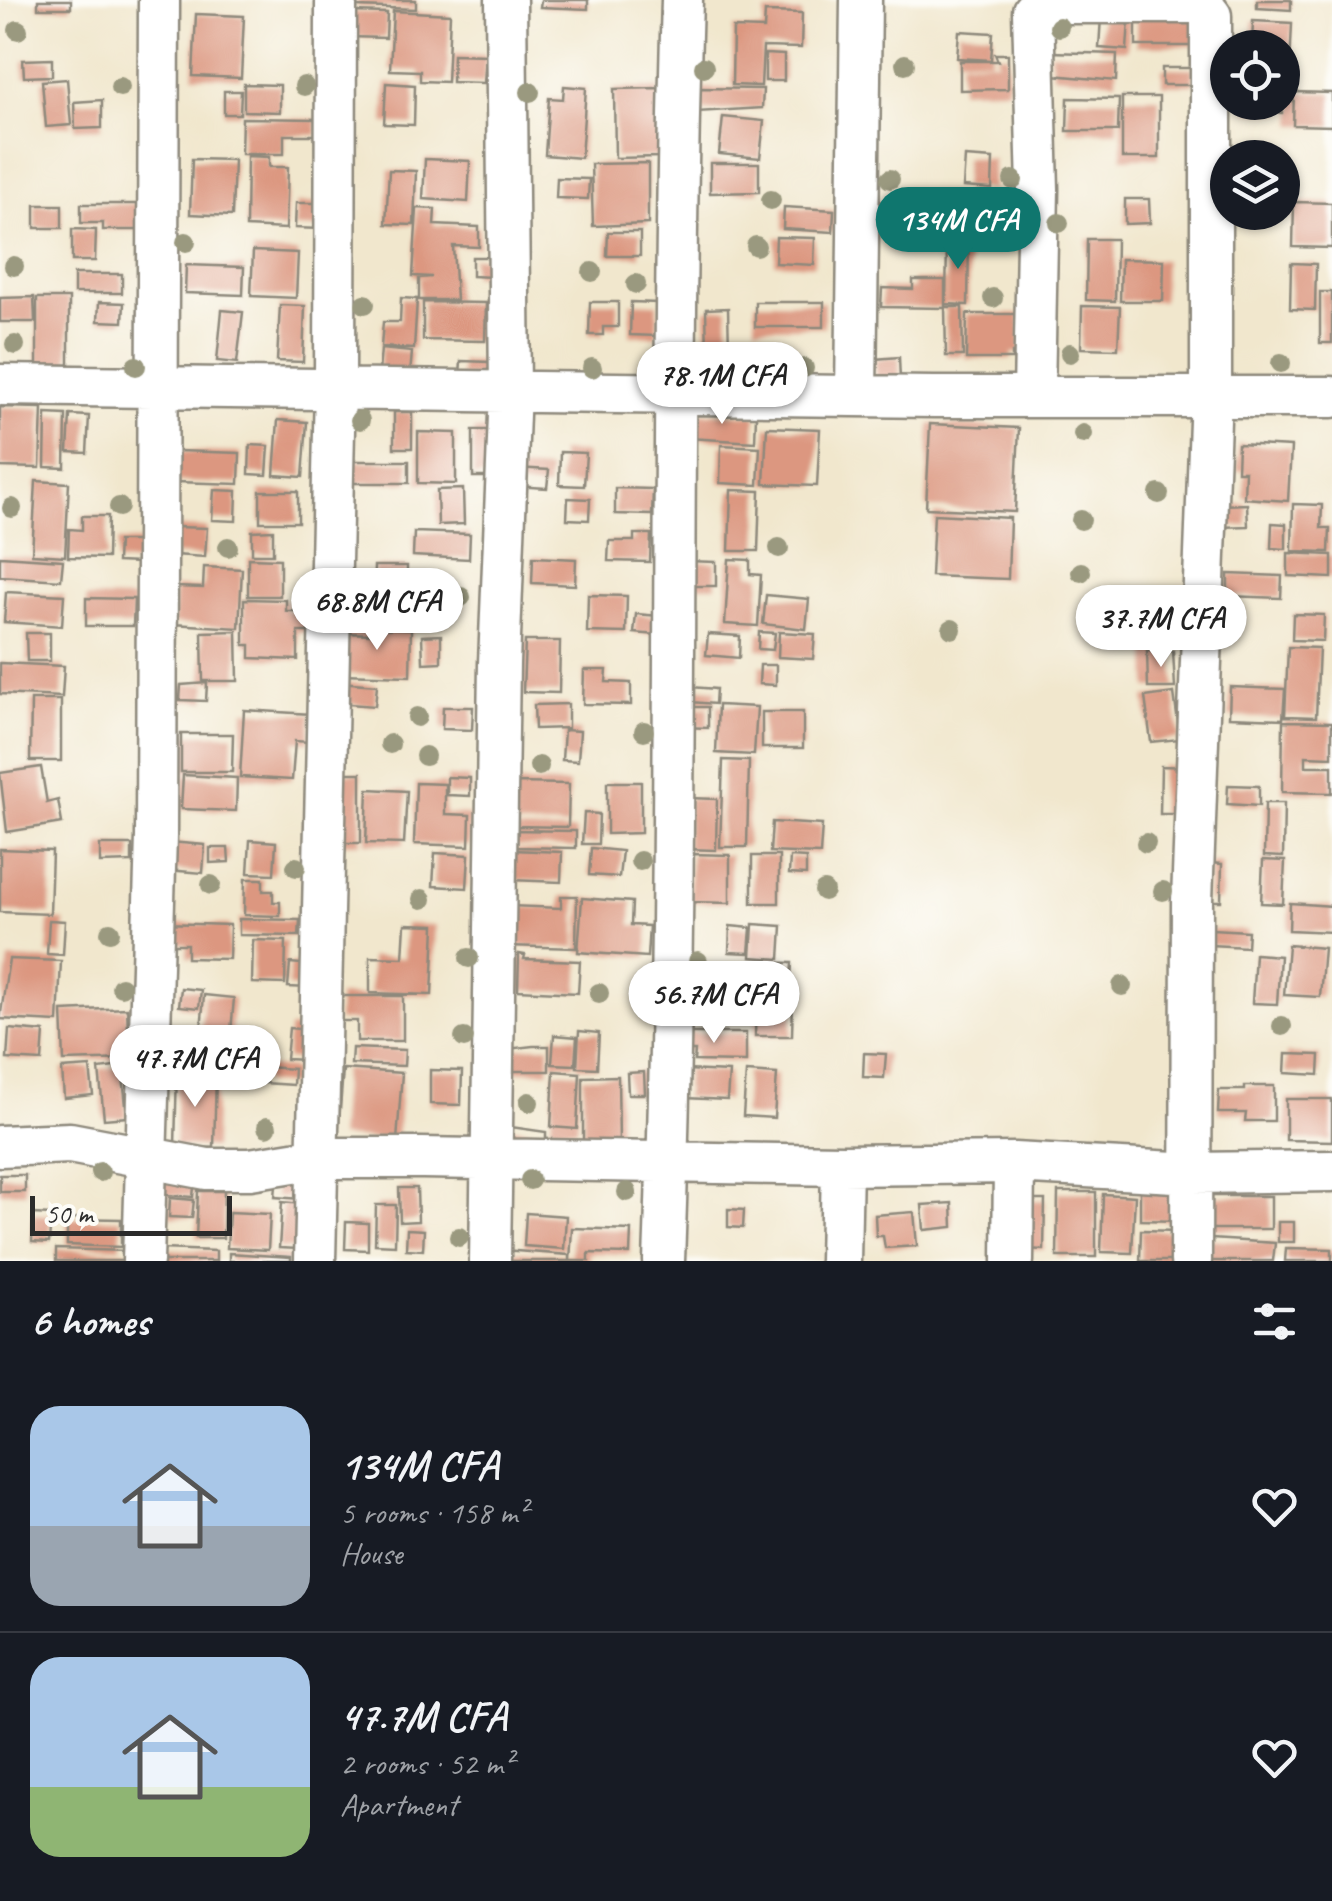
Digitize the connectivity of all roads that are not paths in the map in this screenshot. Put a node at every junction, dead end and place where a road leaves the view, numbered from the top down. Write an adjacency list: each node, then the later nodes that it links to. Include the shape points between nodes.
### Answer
1 (159, 0): 7 (street)
2 (336, 0): 8 (street)
3 (506, 0): 9 (street)
4 (682, 0): 10 (street)
5 (861, 0): 13 (street)
6 (0, 384): 7 (street)
7 (159, 386): 8 (street); 16 (street, via 156,836)
8 (335, 388): 9 (street); 17 (street)
9 (510, 390): 10 (street); 18 (street)
10 (674, 392): 13 (street); 19 (street)
11 (1034, 394): 12 (street); 12 (street, via 1033,11 1042,3 1200,2 1210,16); 13 (street)
12 (1210, 394): 14 (street); 23 (street, via 1192,882)
13 (856, 395)
14 (1332, 397)
15 (0, 1146): 16 (street, via 70,1142)
16 (145, 1155): 17 (street, via 250,1170); 24 (street)
17 (318, 1158): 18 (street); 25 (street)
18 (493, 1158): 19 (street); 26 (street)
19 (668, 1162): 21 (street); 27 (street)
20 (1014, 1163): 21 (street); 23 (street); 29 (street)
21 (842, 1165): 28 (street)
22 (1332, 1171): 23 (street)
23 (1193, 1172): 30 (street)
24 (143, 1261)
25 (316, 1261)
26 (490, 1261)
27 (664, 1261)
28 (840, 1261)
29 (1013, 1261)
30 (1191, 1261)

